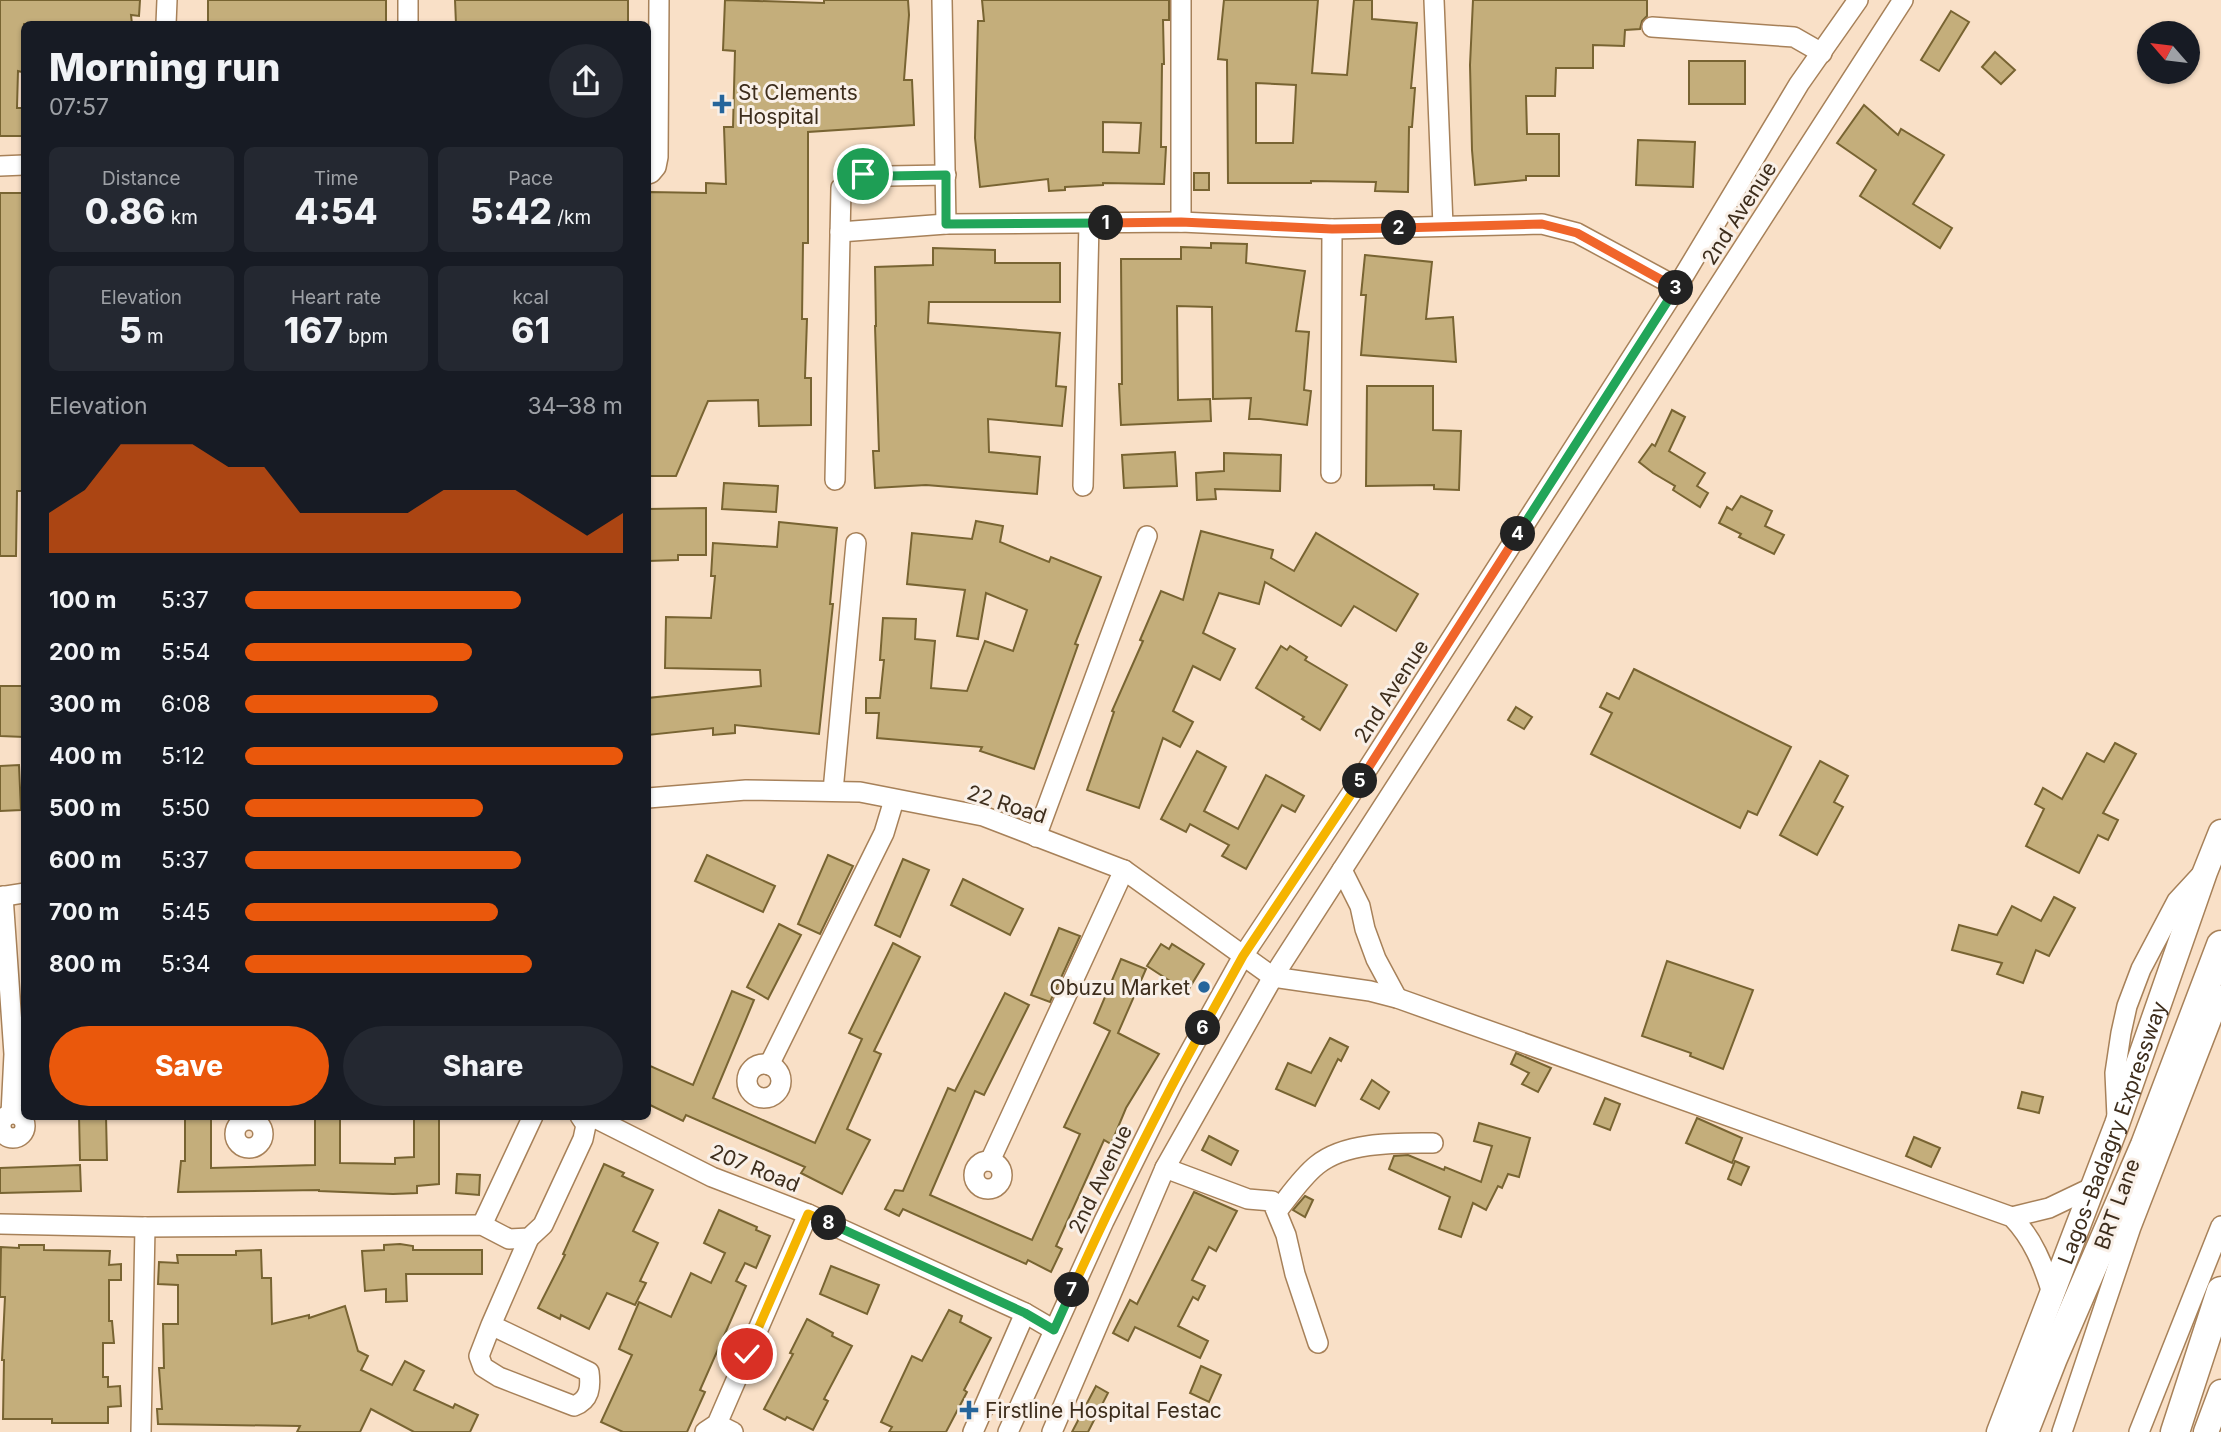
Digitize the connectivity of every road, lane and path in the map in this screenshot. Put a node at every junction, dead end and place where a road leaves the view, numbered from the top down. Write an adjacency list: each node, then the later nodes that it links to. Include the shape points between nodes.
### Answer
1 (167, 0): 9 (street)
2 (408, 0): 10 (street)
3 (659, 0): 15 (street, via 658,157)
4 (942, 0): 16 (street)
5 (1181, 0): 17 (street)
6 (1434, 0): 20 (street)
7 (1858, 0): 12 (street, 2nd Avenue)
8 (1903, 0): 35 (street, 2nd Avenue)
9 (166, 21)
10 (408, 21)
11 (1652, 26): 12 (street, via 1794,37)
12 (1822, 53): 23 (street, 2nd Avenue)
13 (21, 165): 14 (street)
14 (0, 166)
15 (651, 173)
16 (946, 175): 19 (street); 22 (street, via 863,174 841,188)
17 (1181, 222): 18 (street); 21 (street)
18 (1089, 223): 19 (street); 26 (street)
19 (946, 224): 22 (street)
20 (1443, 226): 21 (street); 23 (street, via 1542,224 1577,233)
21 (1332, 229): 24 (street)
22 (840, 232): 25 (street)
23 (1677, 287): 39 (street, 2nd Avenue)
24 (1331, 473)
25 (835, 481)
26 (1083, 486)
27 (1147, 536): 33 (street)
28 (856, 543): 29 (street)
29 (834, 791): 30 (street, 22 Road, via 746,790); 31 (street, 22 Road)
30 (651, 798)
31 (894, 800): 33 (street, 22 Road, via 984,816); 43 (street, via 884,833)
32 (2221, 832): 51 (main road, Lagos-Badagry Expressway)
33 (1036, 836): 34 (street, 22 Road)
34 (1124, 870): 39 (street, 22 Road); 49 (street)
35 (1342, 870): 40 (street, 2nd Avenue); 42 (street, via 1360,906 1376,959)
36 (21, 894): 37 (street)
37 (2, 897): 44 (street, via 14,1054)
38 (2221, 944): 73 (highway, Lagos-Badagry Expressway, via 2145,1145)
39 (1243, 956): 40 (street, 22 Road); 64 (street, 2nd Avenue, via 1172,1084)
40 (1273, 977): 42 (street); 50 (street, 2nd Avenue)
41 (2221, 995): 74 (street, BRT Lane, via 2131,1227)
42 (1397, 998): 54 (street)
43 (769, 1065)
44 (11, 1114)
45 (531, 1120): 56 (street)
46 (583, 1120): 59 (street, via 583,1139 543,1225)
47 (600, 1120): 53 (street, 207 Road, via 712,1177)
48 (1433, 1143): 52 (street, via 1377,1143 1342,1152 1319,1163)
49 (990, 1161)
50 (1165, 1168): 52 (street, via 1248,1199 1272,1201); 71 (street, 2nd Avenue)
51 (2093, 1186): 54 (street, via 2049,1208); 61 (main road, Lagos-Badagry Expressway)
52 (1278, 1210): 65 (street)
53 (808, 1214): 62 (street, 207 Road); 67 (street)
54 (2012, 1217): 61 (street, via 2034,1245)
55 (0, 1224): 58 (street)
56 (482, 1225): 58 (street); 59 (street, via 509,1240)
57 (2221, 1226): 75 (street)
58 (145, 1227): 68 (street)
59 (529, 1238): 63 (street)
60 (2221, 1291): 76 (highway)
61 (2052, 1293): 72 (main road, Lagos-Badagry Expressway)
62 (1025, 1313): 64 (street, 207 Road); 69 (street)
63 (491, 1325): 63 (street, via 480,1356 483,1367 574,1406 583,1403 591,1387 589,1371)
64 (1054, 1330): 70 (street, 2nd Avenue)
65 (1318, 1343)
66 (2221, 1392): 77 (main road)
67 (718, 1429)
68 (141, 1432)
69 (973, 1432)
70 (1008, 1432)
71 (1052, 1432)
72 (1999, 1432)
73 (2024, 1432)
74 (2062, 1432)
75 (2139, 1432)
76 (2175, 1432)
77 (2206, 1432)

